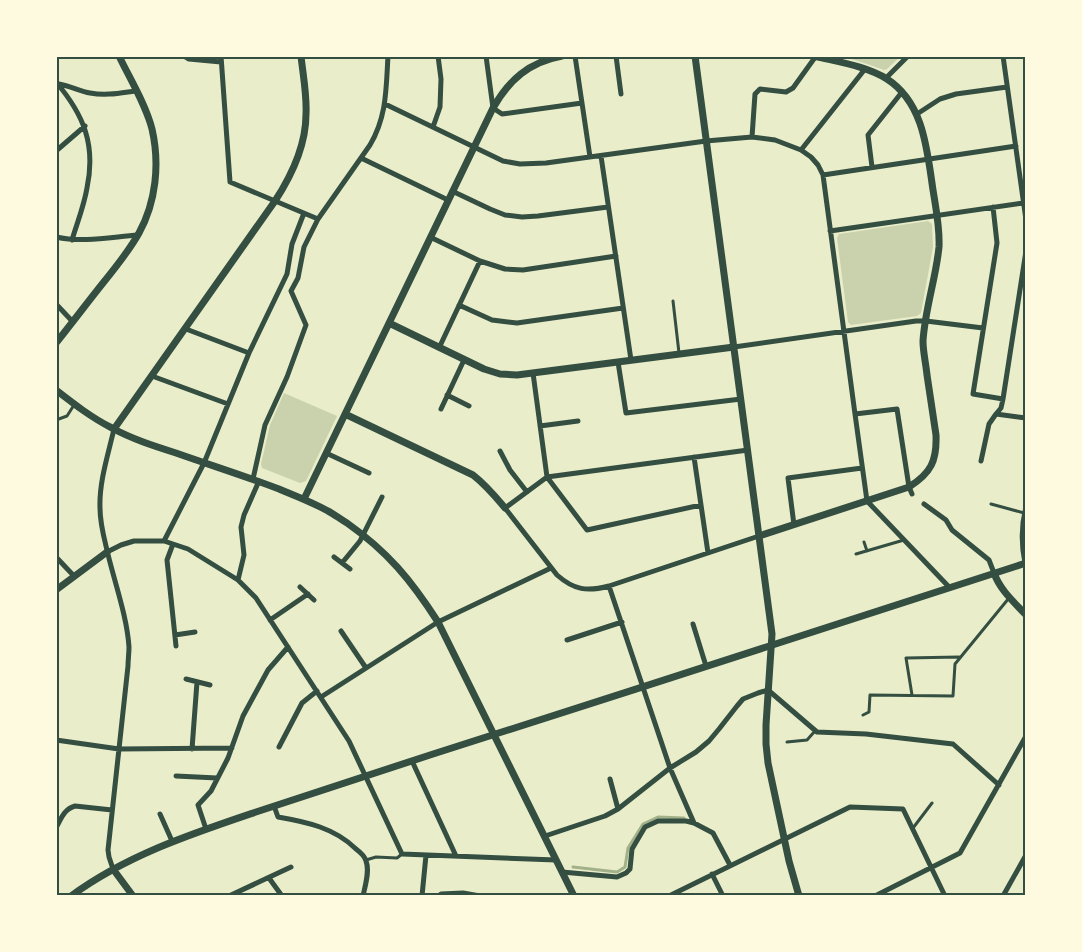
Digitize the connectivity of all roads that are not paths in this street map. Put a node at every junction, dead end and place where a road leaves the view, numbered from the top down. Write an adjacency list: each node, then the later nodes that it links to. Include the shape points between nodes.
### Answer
1 (119, 56): 19 (street)
2 (184, 56): 14 (street, via 189,59)
3 (301, 56): 42 (street, via 306,100 304,132 292,174)
4 (388, 56): 23 (street)
5 (438, 56): 27 (street, via 440,107)
6 (486, 56): 24 (street)
7 (562, 56): 24 (street, via 526,70 513,80)
8 (575, 56): 22 (street)
9 (616, 56): 21 (street)
10 (695, 56): 29 (street)
11 (815, 56): 15 (street); 28 (street, via 793,88 786,92 760,89 755,94)
12 (908, 56): 16 (street)
13 (1003, 56): 18 (street)
14 (221, 59): 42 (street, via 230,182)
15 (865, 69): 16 (street); 32 (street)
16 (886, 78): 20 (street)
17 (57, 84): 19 (street, via 89,93); 26 (street)
18 (1007, 87): 25 (street, via 956,94 940,99); 30 (street)
19 (135, 91): 51 (street, via 151,128 156,176 148,214)
20 (902, 92): 25 (street); 38 (street, via 868,135)
21 (621, 94)
22 (582, 103): 24 (street, via 502,114); 35 (street)
23 (385, 104): 27 (street); 36 (street, via 381,123)
24 (493, 108): 31 (street)
25 (917, 114): 37 (street)
26 (85, 126): 33 (street); 54 (street, via 90,165 87,189)
27 (433, 127): 31 (street)
28 (752, 136): 29 (street); 32 (street)
29 (706, 141): 34 (street); 69 (street)
30 (1016, 146): 37 (street); 43 (street)
31 (474, 147): 35 (street, via 520,164); 40 (street)
32 (801, 150): 39 (street, via 811,157)
33 (56, 151)
34 (601, 156): 35 (street); 44 (street)
35 (590, 157)
36 (361, 158): 41 (street); 48 (street)
37 (929, 159): 38 (street); 47 (street)
38 (872, 167): 39 (street)
39 (823, 175): 50 (street)
40 (452, 191): 41 (street); 44 (street, via 490,210 522,217)
41 (448, 200): 53 (street)
42 (275, 201): 46 (street); 66 (street)
43 (1023, 203): 45 (street); 49 (street)
44 (608, 206): 56 (street)
45 (993, 207): 47 (street); 65 (street, via 997,243)
46 (304, 213): 48 (street); 71 (street, via 292,244 287,274)
47 (937, 215): 50 (street); 62 (street, via 939,246)
48 (318, 219): 103 (street, via 304,247 298,278 291,291 306,325 265,425)
49 (1026, 220)
50 (830, 231): 67 (street)
51 (138, 235): 54 (street); 63 (street)
52 (56, 237): 54 (street)
53 (430, 237): 57 (street); 64 (street)
54 (72, 240)
55 (1026, 252): 80 (street)
56 (616, 256): 57 (street, via 523,270 505,269); 61 (street)
57 (480, 260): 60 (street)
58 (673, 301): 72 (lane)
59 (56, 304): 63 (street)
60 (459, 306): 61 (street, via 492,320 517,323); 70 (street)
61 (623, 308): 74 (street)
62 (926, 321): 65 (street); 67 (street); 104 (street, via 923,342 936,448 926,474)
63 (73, 322): 68 (street)
64 (389, 323): 70 (street); 86 (street)
65 (983, 328): 80 (street, via 973,394)
66 (186, 329): 71 (street); 77 (street)
67 (844, 331): 69 (street); 87 (street)
68 (56, 344)
69 (734, 347): 72 (street); 81 (street)
70 (439, 348): 73 (street)
71 (249, 353): 83 (street)
72 (680, 354): 74 (street)
73 (464, 360): 76 (street, via 500,374); 79 (street)
74 (631, 360): 75 (street)
75 (618, 362): 76 (street); 81 (street, via 626,413)
76 (533, 373): 92 (street)
77 (152, 376): 83 (street); 93 (street)
78 (56, 390): 82 (street)
79 (447, 396): 84 (street); 85 (street)
80 (1003, 398): 88 (street)
81 (741, 399): 94 (street)
82 (75, 404): 90 (lane, via 66,416); 93 (street)
83 (228, 404): 99 (street)
84 (469, 406)
85 (441, 409)
86 (345, 414): 96 (street); 112 (street, via 473,475)
87 (855, 414): 100 (street); 104 (street, via 897,409)
88 (996, 414): 89 (street); 98 (street, via 989,424)
89 (1026, 418)
90 (56, 420)
91 (578, 421): 92 (street)
92 (540, 426): 102 (street)
93 (114, 429): 99 (street); 122 (street, via 100,496)
94 (748, 450): 97 (street); 116 (street)
95 (500, 451): 105 (street)
96 (326, 453): 101 (street); 107 (street)
97 (694, 457): 102 (street); 111 (street)
98 (981, 461)
99 (204, 463): 103 (street); 118 (street)
100 (862, 468): 108 (street); 114 (street, via 788,478)
101 (369, 473)
102 (546, 477): 105 (street); 111 (street, via 587,530)
103 (256, 480): 107 (street); 133 (street, via 241,527 244,554)
104 (910, 490): 108 (street)
105 (527, 492): 112 (street)
106 (382, 496): 115 (street)
107 (304, 499): 115 (street, via 329,511)
108 (867, 501): 114 (street); 117 (street)
109 (924, 504): 131 (street, via 989,560)
110 (991, 504): 113 (lane)
111 (701, 505): 123 (street)
112 (505, 508): 129 (street)
113 (1025, 510): 128 (street, via 1022,549)
114 (794, 525): 116 (street)
115 (363, 535): 127 (street); 143 (street, via 401,570)
116 (760, 536): 123 (street); 151 (street)
117 (905, 540): 121 (lane); 136 (street)
118 (164, 541): 120 (street); 122 (street, via 134,542)
119 (864, 542): 121 (lane)
120 (173, 544): 133 (street, via 188,549); 148 (street, via 167,560)
121 (867, 551): 124 (lane)
122 (107, 552): 132 (street); 172 (street, via 129,647)
123 (708, 554): 134 (street)
124 (856, 554)
125 (56, 557): 132 (street)
126 (334, 557): 127 (street)
127 (342, 563): 130 (street)
128 (1025, 563): 131 (street)
129 (551, 568): 134 (street, via 575,587 587,590); 143 (street)
130 (350, 569)
131 (994, 573): 136 (street); 139 (street)
132 (74, 576): 137 (street)
133 (238, 580): 142 (street, via 256,598)
134 (609, 586): 144 (street)
135 (300, 587): 138 (street)
136 (950, 588): 151 (street)
137 (56, 590)
138 (308, 594): 140 (street); 142 (street)
139 (1009, 598): 141 (street); 153 (lane)
140 (314, 600)
141 (1026, 615)
142 (270, 620): 152 (street)
143 (438, 622): 155 (street); 166 (street)
144 (622, 622): 149 (street); 159 (street)
145 (693, 624): 154 (street)
146 (341, 631): 155 (street)
147 (195, 632): 148 (street)
148 (175, 634): 150 (street)
149 (567, 640)
150 (176, 646)
151 (771, 646): 154 (street); 160 (street)
152 (288, 647): 161 (street); 171 (street, via 268,670 243,716)
153 (959, 658): 162 (lane, via 955,664 953,696); 162 (lane, via 906,658)
154 (706, 666): 159 (street)
155 (366, 668): 163 (street)
156 (186, 679): 157 (street)
157 (197, 682): 158 (street); 173 (street)
158 (210, 685)
159 (642, 687): 166 (street); 175 (street)
160 (768, 690): 165 (street); 175 (street, via 743,699 709,741); 191 (street, via 767,754)
161 (317, 691): 163 (street); 170 (street, via 302,702)
162 (912, 695): 164 (lane, via 870,695 870,712)
163 (321, 697): 177 (street, via 349,741)
164 (863, 715)
165 (815, 731): 169 (lane, via 806,740); 180 (street, via 953,744)
166 (495, 735): 174 (street); 190 (street)
167 (1026, 736): 180 (street)
168 (56, 740): 172 (street)
169 (787, 742)
170 (279, 747)
171 (232, 748): 173 (street); 178 (street)
172 (119, 749): 173 (street); 184 (street)
173 (192, 749)
174 (412, 761): 177 (street); 196 (street)
175 (670, 768): 183 (street); 186 (street)
176 (176, 776): 178 (street)
177 (365, 776): 182 (street); 193 (street)
178 (217, 778): 188 (street, via 198,805)
179 (610, 779): 183 (street)
180 (999, 785): 201 (street, via 960,854)
181 (932, 803): 189 (lane)
182 (274, 806): 188 (street); 197 (street, via 278,817 306,822 335,833)
183 (618, 809): 190 (street)
184 (112, 810): 187 (street, via 74,806 65,812); 202 (street, via 108,850)
185 (160, 814): 192 (street)
186 (694, 824): 199 (street, via 713,833); 203 (street, via 658,821 645,827 632,848 630,869 622,876)
187 (56, 828)
188 (206, 829): 192 (street)
189 (912, 829): 191 (street, via 903,809 850,807); 201 (street)
190 (545, 836): 198 (street)
191 (785, 839): 199 (street); 217 (street)
192 (172, 841): 202 (street)
193 (402, 854): 195 (street); 197 (lane, via 397,858)
194 (1026, 854): 220 (street)
195 (426, 855): 196 (street); 211 (street)
196 (456, 856): 198 (street)
197 (366, 860): 210 (street)
198 (556, 860): 203 (street)
199 (730, 865): 204 (street)
200 (291, 867): 205 (street)
201 (931, 868): 218 (street); 219 (street)
202 (113, 869): 206 (street); 207 (street)
203 (562, 872): 214 (street)
204 (712, 874): 215 (street); 216 (street)
205 (269, 878): 208 (street); 209 (street)
206 (71, 896)
207 (133, 896)
208 (229, 896)
209 (282, 896)
210 (364, 896)
211 (422, 896)
212 (438, 896): 213 (street, via 463,893)
213 (480, 896)
214 (574, 896)
215 (669, 896)
216 (723, 896)
217 (799, 896)
218 (875, 896)
219 (945, 896)
220 (1003, 896)

